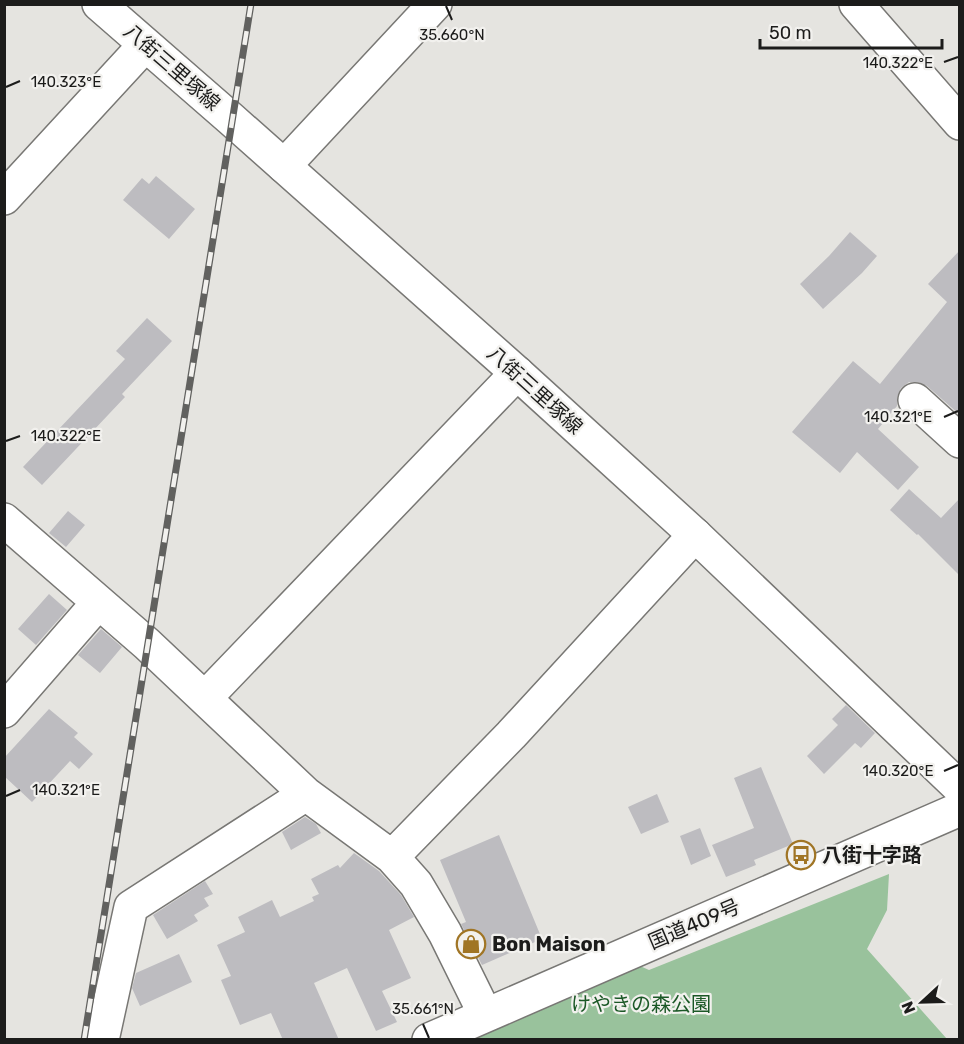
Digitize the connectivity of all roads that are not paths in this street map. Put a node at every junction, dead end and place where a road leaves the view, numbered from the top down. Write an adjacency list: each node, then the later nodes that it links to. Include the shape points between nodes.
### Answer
1 (99, 4): 4 (main road, 八街三里塚線)
2 (435, 4): 6 (main road)
3 (856, 4): 5 (main road)
4 (145, 45): 6 (main road, 八街三里塚線); 7 (main road)
5 (960, 123)
6 (284, 166): 8 (main road, 八街三里塚線)
7 (4, 198)
8 (517, 373): 12 (main road, 八街三里塚線); 14 (main road)
9 (915, 400): 10 (main road)
10 (960, 441)
11 (4, 520): 13 (main road)
12 (695, 536): 16 (main road, 八街三里塚線); 19 (main road)
13 (98, 603): 14 (main road); 15 (main road)
14 (205, 698): 17 (main road)
15 (4, 711)
16 (960, 788)
17 (306, 794): 19 (main road); 21 (main road, via 131,907)
18 (960, 809): 20 (main road, 国道409号)
19 (392, 857): 20 (main road, via 416,884)
20 (485, 1014): 22 (main road, 国道409号)
21 (102, 1040)
22 (429, 1040)

